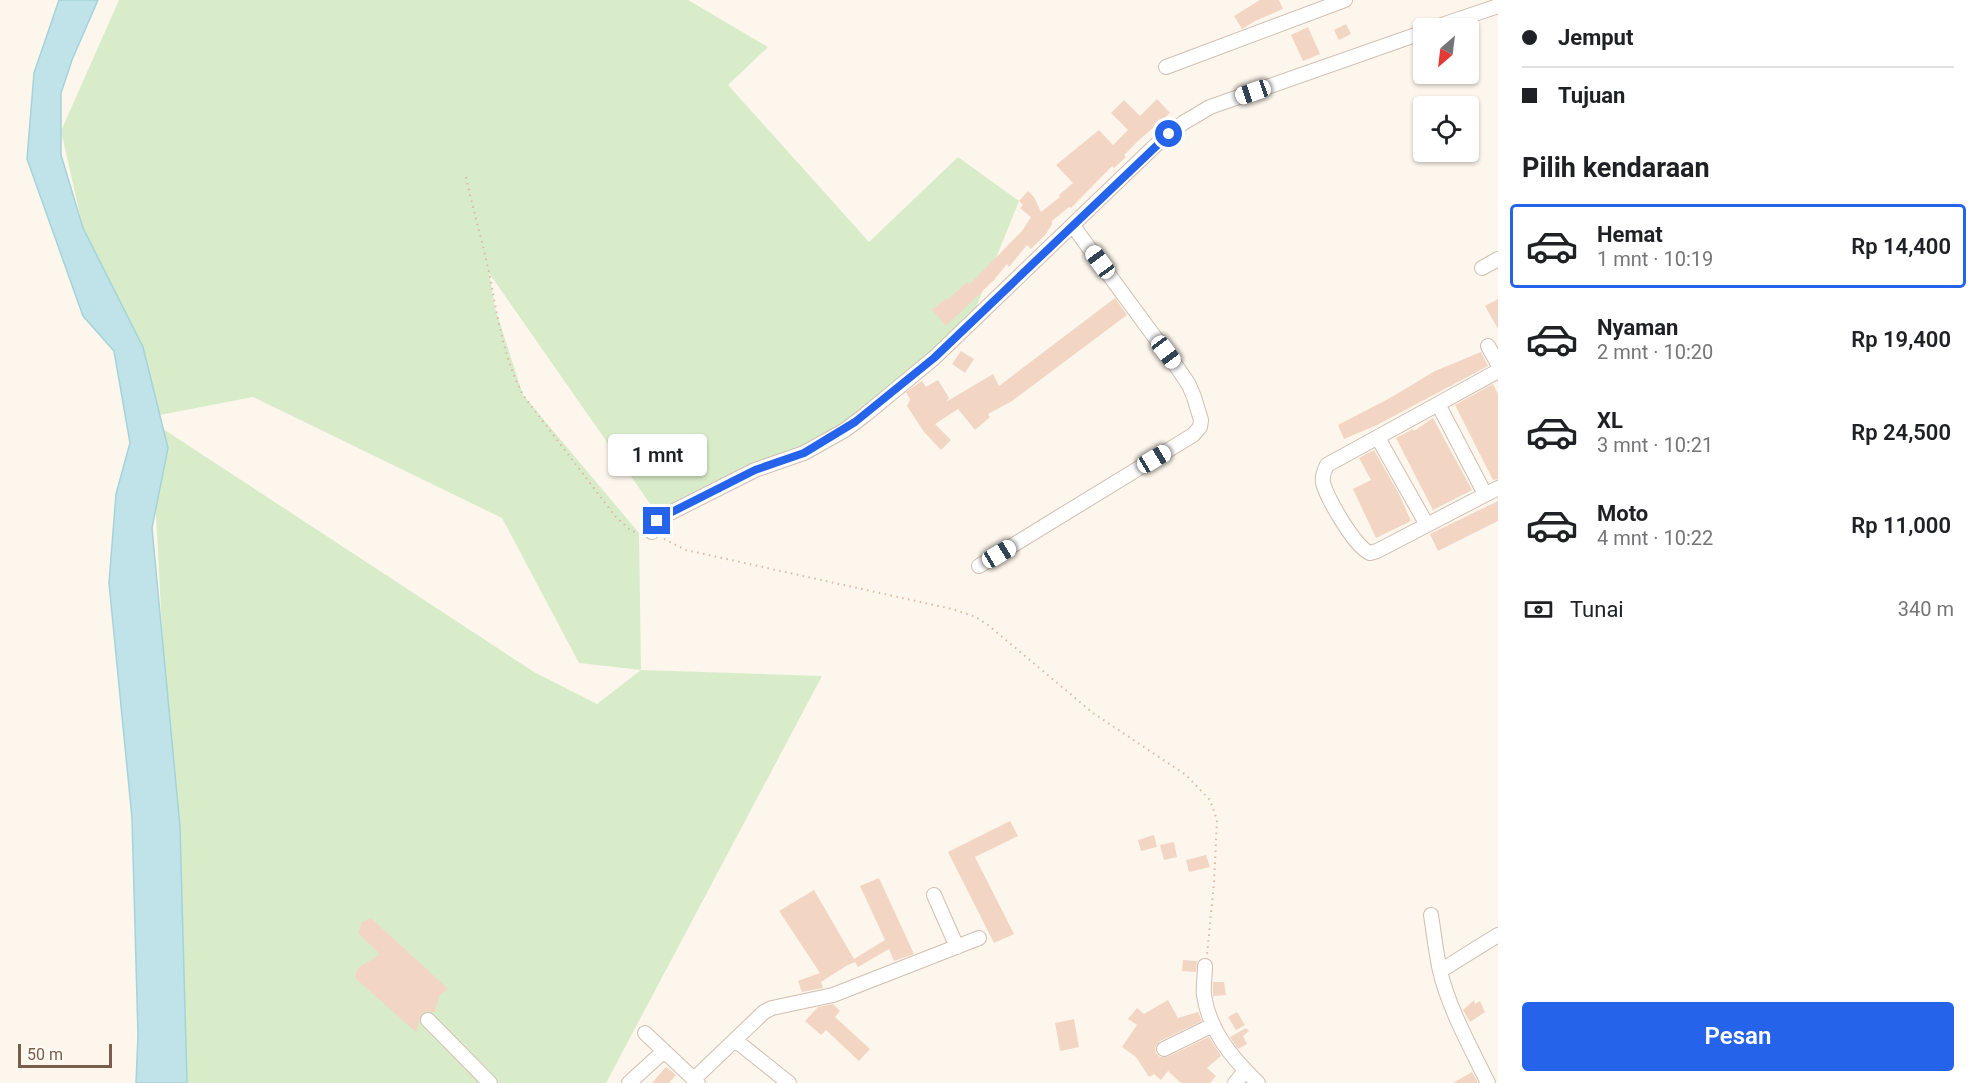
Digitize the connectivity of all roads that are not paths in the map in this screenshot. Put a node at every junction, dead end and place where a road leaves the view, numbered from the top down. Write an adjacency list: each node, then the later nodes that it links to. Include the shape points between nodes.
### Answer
1 (1345, 0): 5 (street)
2 (1498, 6): 3 (street)
3 (1463, 18)
4 (1413, 36): 6 (street, via 1196,114 1160,141)
5 (1166, 67)
6 (1073, 226): 17 (street, via 934,358 845,430 804,453 755,470 660,518); 18 (street, via 1179,370 1194,397 1200,427 1193,435)
7 (1498, 259): 8 (street)
8 (1482, 268)
9 (1488, 346): 10 (street)
10 (1498, 364)
11 (1498, 371): 12 (street)
12 (1438, 404): 13 (street); 15 (street)
13 (1378, 438): 16 (street); 16 (street, via 1327,465 1323,482 1329,496 1360,546 1370,553)
14 (1498, 488): 15 (street)
15 (1485, 494): 16 (street)
16 (1427, 525)
17 (652, 532)
18 (979, 566)
19 (934, 895): 23 (street)
20 (1431, 915): 25 (street)
21 (1498, 935): 25 (street)
22 (979, 938): 23 (street)
23 (957, 947): 29 (street, via 833,995 772,1008)
24 (1205, 966): 27 (street, via 1203,992)
25 (1440, 971): 39 (street)
26 (428, 1020): 34 (street)
27 (1213, 1025): 30 (street); 32 (street)
28 (645, 1033): 31 (street)
29 (735, 1040): 33 (street); 36 (street)
30 (1164, 1049)
31 (664, 1051): 33 (street); 35 (street)
32 (1245, 1071): 37 (street); 38 (street)
33 (696, 1081)
34 (490, 1083)
35 (629, 1083)
36 (789, 1083)
37 (1234, 1083)
38 (1258, 1083)
39 (1488, 1083)

